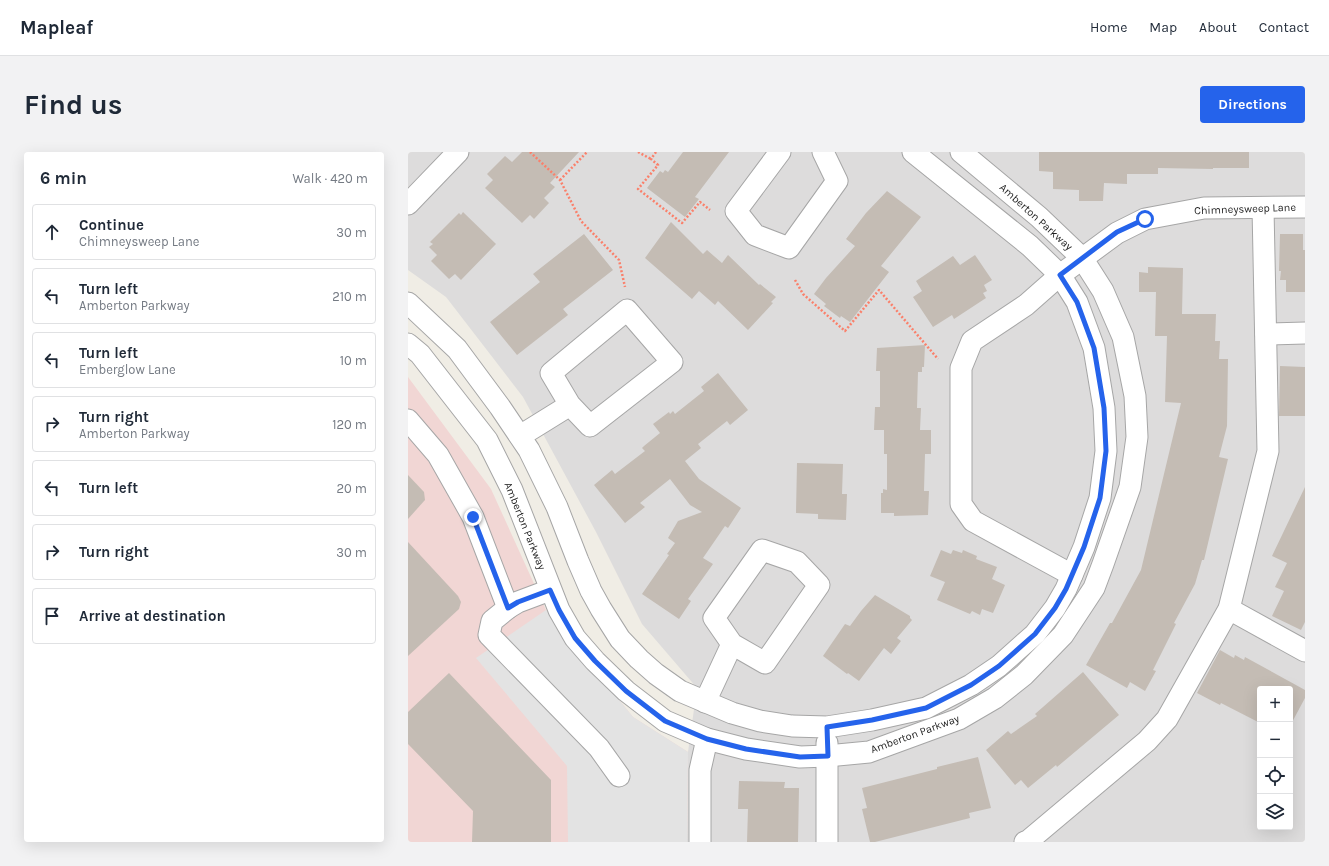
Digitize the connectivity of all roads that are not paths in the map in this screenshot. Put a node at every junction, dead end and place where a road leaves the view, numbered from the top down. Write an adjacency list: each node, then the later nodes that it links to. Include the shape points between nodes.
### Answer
1 (458, 152): 6 (street)
2 (780, 152): 3 (street, via 736,211 755,235 789,248 837,181)
3 (823, 152)
4 (913, 152): 10 (street, Amberton Parkway, via 1030,246)
5 (961, 152): 9 (street, Amberton Parkway, via 1039,217)
6 (408, 204)
7 (1263, 208): 8 (street, Chimneysweep Lane); 9 (street, Chimneysweep Lane, via 1204,208 1145,219 1117,232); 13 (street)
8 (1305, 208)
9 (1082, 258): 10 (street, Chimneysweep Lane); 27 (street, Amberton Parkway, via 1103,291 1122,337 1135,396 1137,437 1130,487 1094,588 1063,635 1024,675 994,698 959,719 869,752)
10 (1060, 275): 18 (street, Amberton Parkway, via 1077,302 1094,348 1104,408 1106,451 1100,498); 18 (street, Chimneysweep Lane, via 1026,305 972,341 961,368 961,504 973,521)
11 (408, 303): 17 (street, Amberton Parkway, via 457,349)
12 (1305, 333): 13 (street)
13 (1266, 334): 21 (street, via 1268,451)
14 (408, 344): 19 (street, Amberton Parkway, via 420,354 487,440 512,490)
15 (570, 405): 15 (street, via 590,426 672,362 627,310 550,373); 17 (street)
16 (408, 420): 20 (street, via 438,455 473,517)
17 (520, 436): 24 (street, Amberton Parkway, via 530,450 557,507 591,591 620,639 656,674 680,691)
18 (1072, 576): 25 (street, Amberton Parkway, via 1055,608 1035,634 999,666 971,685 926,708)
19 (550, 590): 20 (street); 26 (street, Amberton Parkway, via 575,638 626,691 665,721)
20 (508, 608): 28 (street, via 492,621 489,636 599,748)
21 (1229, 609): 23 (street); 31 (street, via 1167,719 1147,741)
22 (732, 644): 22 (street, via 765,663 819,585 797,562 762,550 714,618); 24 (street)
23 (1305, 651)
24 (705, 702): 25 (street, Amberton Parkway, via 760,721 792,726)
25 (827, 727): 27 (street)
26 (707, 739): 27 (street, Amberton Parkway, via 746,749 800,757); 29 (street, via 700,770)
27 (828, 756): 30 (street)
28 (619, 776)
29 (700, 842)
30 (828, 842)
31 (1025, 842)

